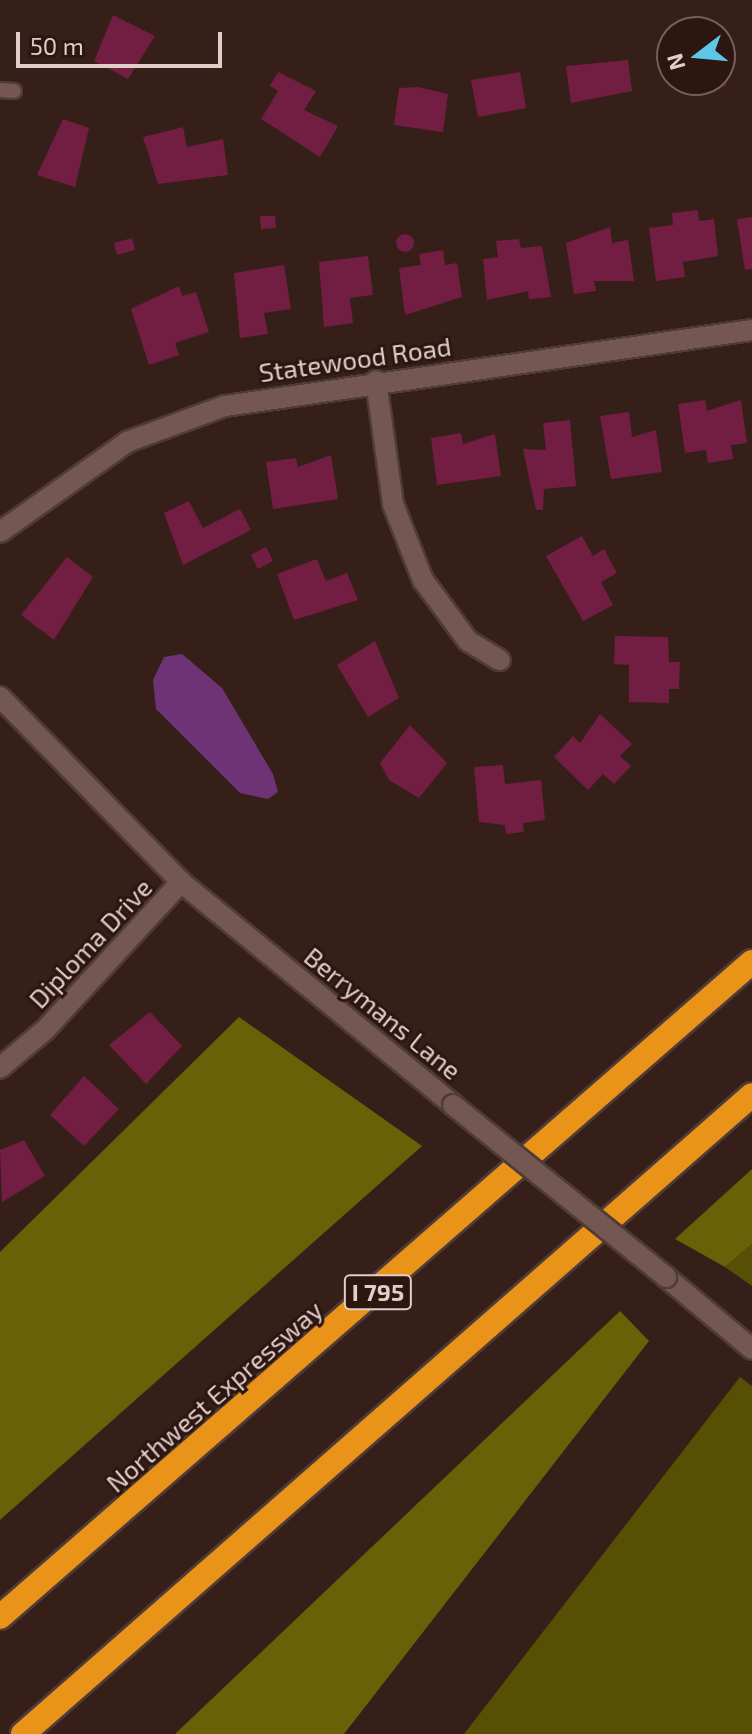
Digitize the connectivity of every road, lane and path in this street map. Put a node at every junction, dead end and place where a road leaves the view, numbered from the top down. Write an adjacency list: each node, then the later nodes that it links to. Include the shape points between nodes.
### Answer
1 (752, 330): 2 (street, Statewood Road)
2 (376, 381): 3 (street, Statewood Road, via 183,418 81,468); 4 (street, via 393,504 423,580 468,641)
3 (0, 532)
4 (500, 660)
5 (0, 697): 6 (street, Berrymans Lane)
6 (181, 882): 8 (street, Diploma Drive, via 45,1030); 10 (street, Berrymans Lane, bridge)
7 (752, 962): 11 (highway, Northwest Expressway / I 795)
8 (0, 1068)
9 (752, 1095): 12 (highway)
10 (752, 1349)
11 (0, 1617)
12 (23, 1734)

